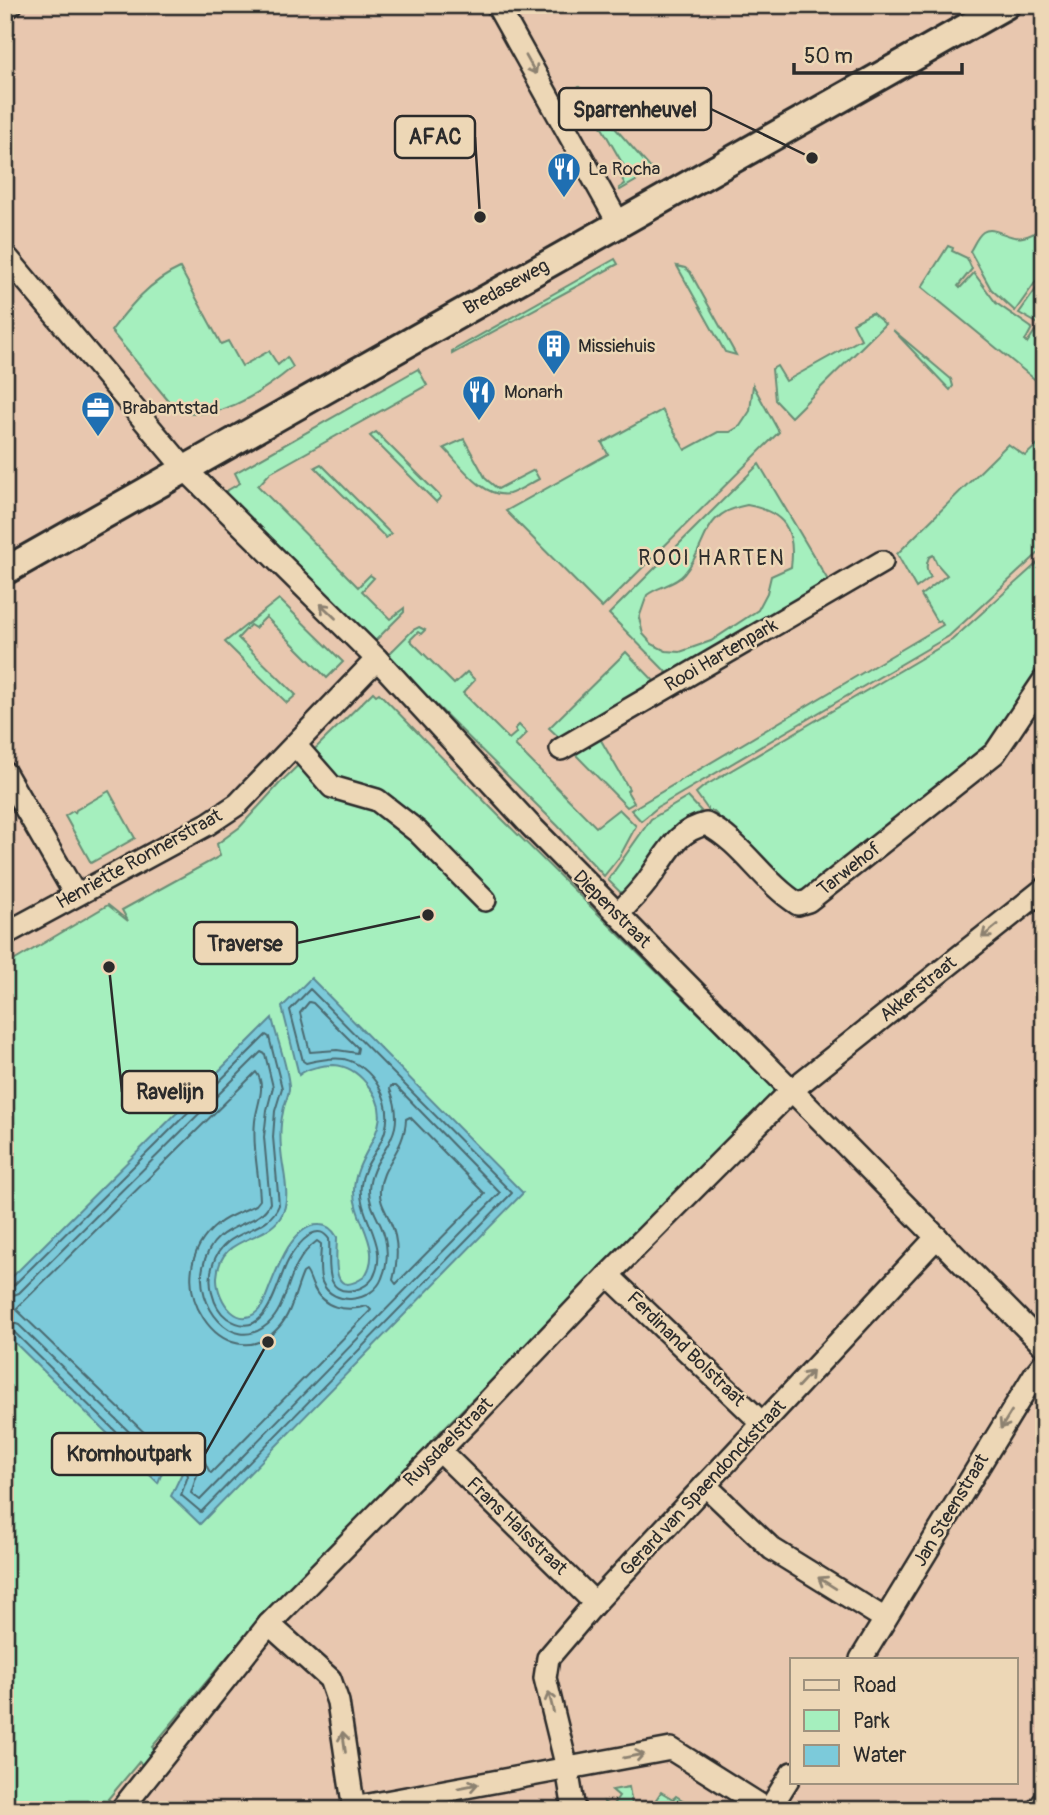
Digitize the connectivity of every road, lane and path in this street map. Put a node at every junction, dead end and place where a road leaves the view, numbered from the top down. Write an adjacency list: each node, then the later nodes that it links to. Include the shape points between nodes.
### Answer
1 (11, 5): 4 (street)
2 (497, 5): 5 (street, one-way to 5)
3 (1006, 5): 5 (street, Bredaseweg)
4 (5, 9)
5 (620, 224): 7 (street, Bredaseweg)
6 (5, 255): 7 (street, Diepenstraat)
7 (184, 468): 9 (street, Bredaseweg); 10 (street, Diepenstraat, one-way to 7)
8 (881, 562): 13 (street, Rooi Hartenpark)
9 (5, 570)
10 (377, 659): 12 (street, Henriette Ronnerstraat); 18 (street, Diepenstraat)
11 (1044, 680): 18 (street, Tarwehof, via 995,753 808,901 798,904 789,899 720,831 706,824 692,827 667,849 651,877)
12 (296, 746): 16 (street, Henriette Ronnerstraat, via 238,804); 17 (street, via 332,787 377,800 418,832)
13 (561, 749)
14 (5, 773): 16 (street)
15 (1044, 888): 20 (street, Akkerstraat, one-way to 20)
16 (75, 894): 19 (street, Henriette Ronnerstraat)
17 (485, 900)
18 (618, 914): 20 (street, Diepenstraat)
19 (5, 934)
20 (793, 1089): 21 (street, Diepenstraat); 22 (street, Ruysdaelstraat)
21 (937, 1237): 23 (street, Diepenstraat); 25 (street, Gerard van Spaendonckstraat, one-way to 21)
22 (608, 1275): 25 (street, Ferdinand Bolstraat); 26 (street, Ruysdaelstraat)
23 (1044, 1346)
24 (1044, 1363): 29 (street, Jan Steenstraat, one-way to 29)
25 (763, 1424): 27 (street, Gerard van Spaendonckstraat)
26 (439, 1450): 28 (street, Frans Halsstraat); 30 (street, Ruysdaelstraat)
27 (705, 1485): 28 (street, Gerard van Spaendonckstraat); 29 (street, one-way to 27, via 772,1549)
28 (595, 1603): 32 (street, Gerard van Spaendonckstraat, one-way to 28, via 545,1678 548,1658)
29 (885, 1619): 31 (street, Jan Steenstraat)
30 (269, 1624): 35 (street, one-way to 30, via 338,1702 330,1679); 36 (street, Ruysdaelstraat)
31 (862, 1658)
32 (567, 1768): 35 (street, one-way to 32); 37 (street, Gerard van Spaendonckstraat); 38 (street, one-way to 38, via 671,1749)
33 (790, 1776): 38 (street)
34 (1044, 1802): 39 (street)
35 (353, 1809)
36 (121, 1810)
37 (574, 1810)
38 (769, 1810)
39 (1037, 1810)

